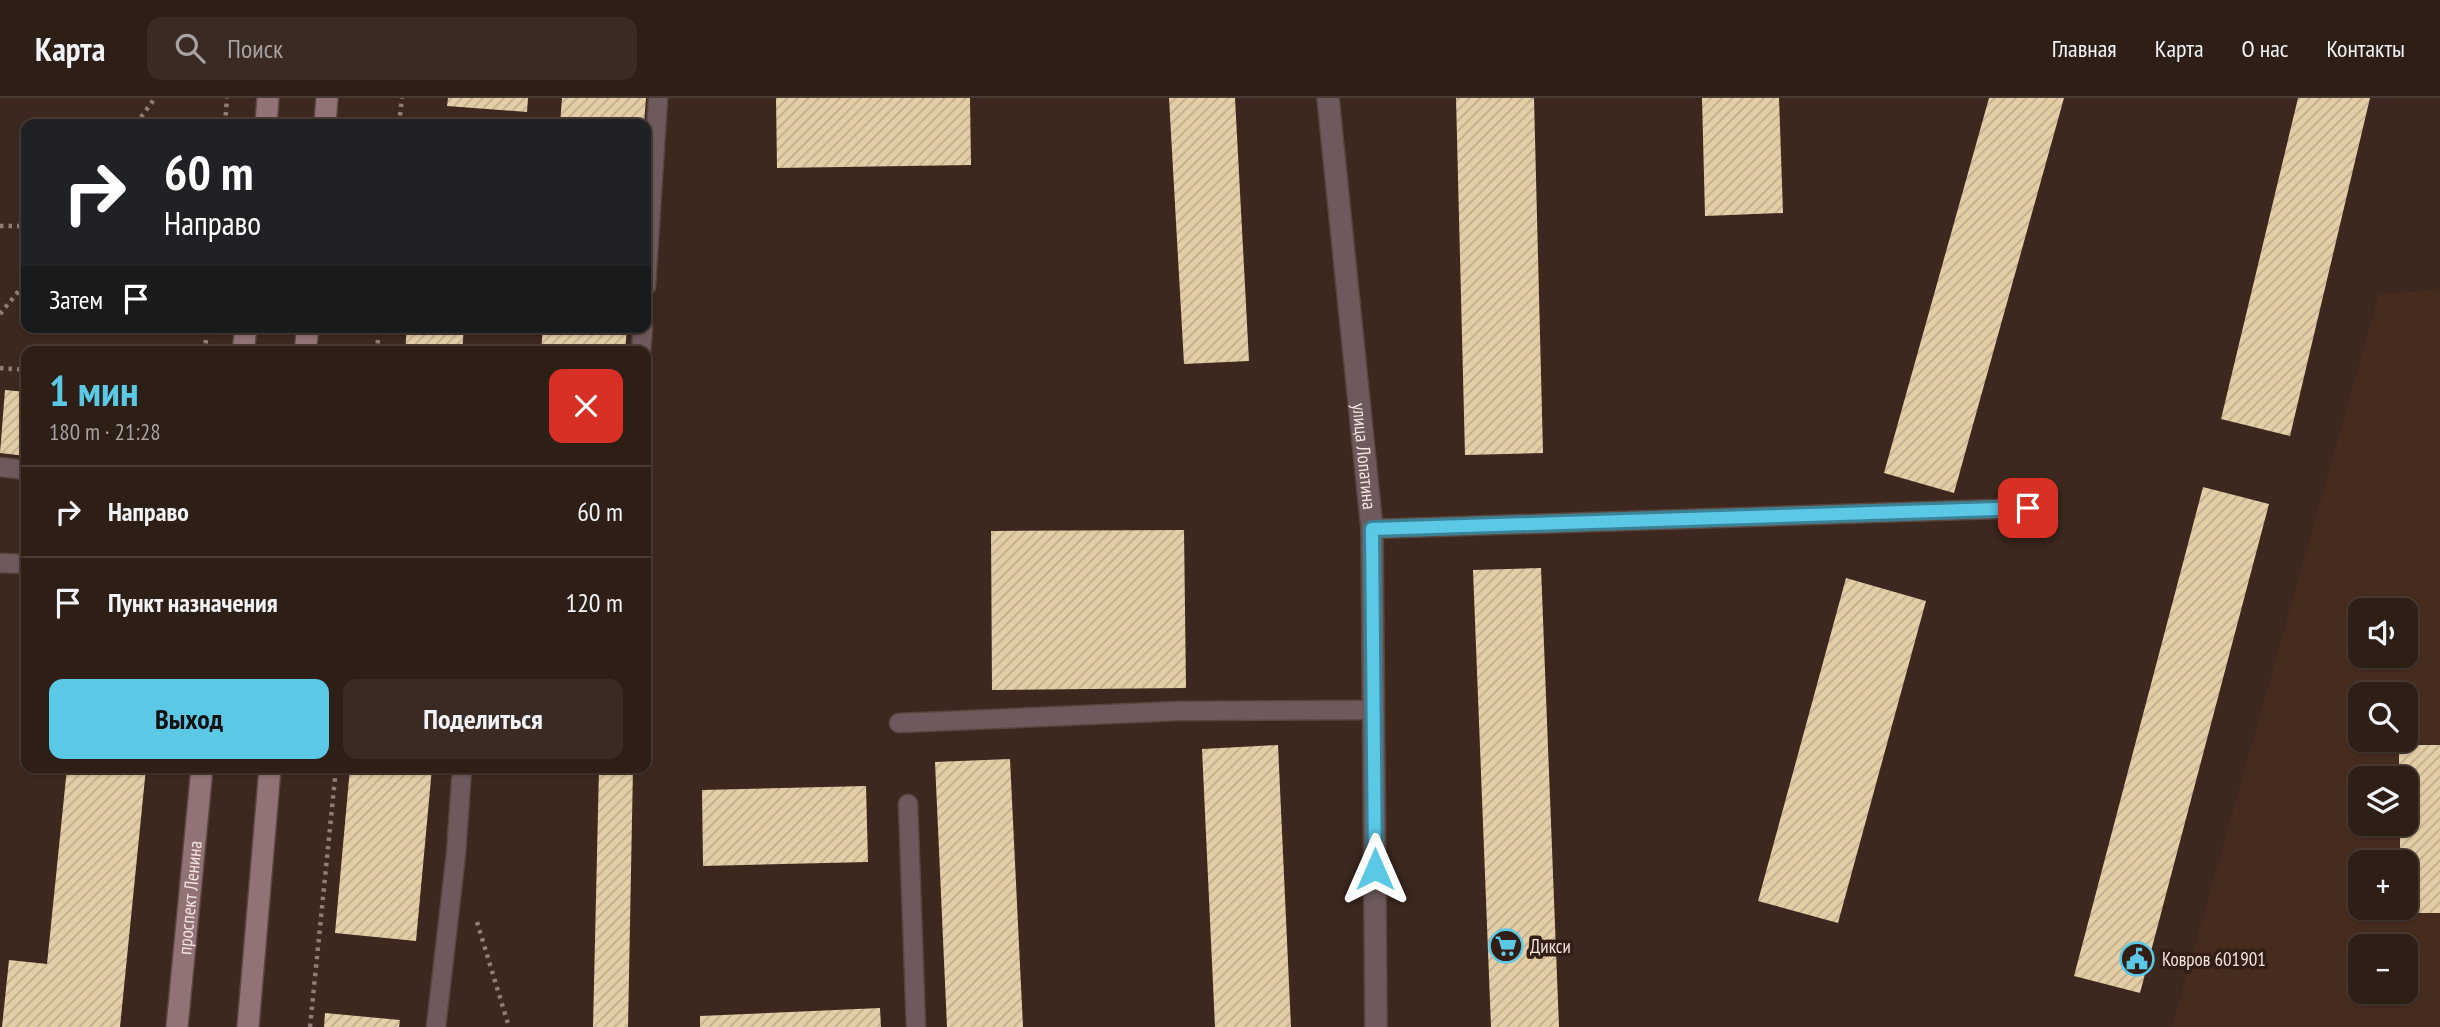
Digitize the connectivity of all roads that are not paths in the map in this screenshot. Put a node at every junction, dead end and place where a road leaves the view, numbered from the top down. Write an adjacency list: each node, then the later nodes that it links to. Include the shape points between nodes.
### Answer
1 (268, 98): 5 (main road)
2 (327, 98): 6 (main road)
3 (658, 98): 7 (lane)
4 (1328, 98): 11 (street, улица Лопатина)
5 (266, 119)
6 (325, 119)
7 (651, 208)
8 (0, 467): 9 (lane)
9 (21, 469)
10 (2028, 508): 11 (lane)
11 (1372, 529): 14 (street, улица Лопатина)
12 (0, 563): 13 (lane)
13 (21, 564)
14 (1374, 710): 15 (lane, via 1180,711); 24 (street, улица Лопатина)
15 (899, 723)
16 (202, 773): 20 (main road, проспект Ленина)
17 (270, 773): 21 (main road)
18 (463, 773): 22 (lane)
19 (908, 804): 23 (lane)
20 (177, 1027)
21 (248, 1027)
22 (436, 1027)
23 (916, 1027)
24 (1376, 1027)

